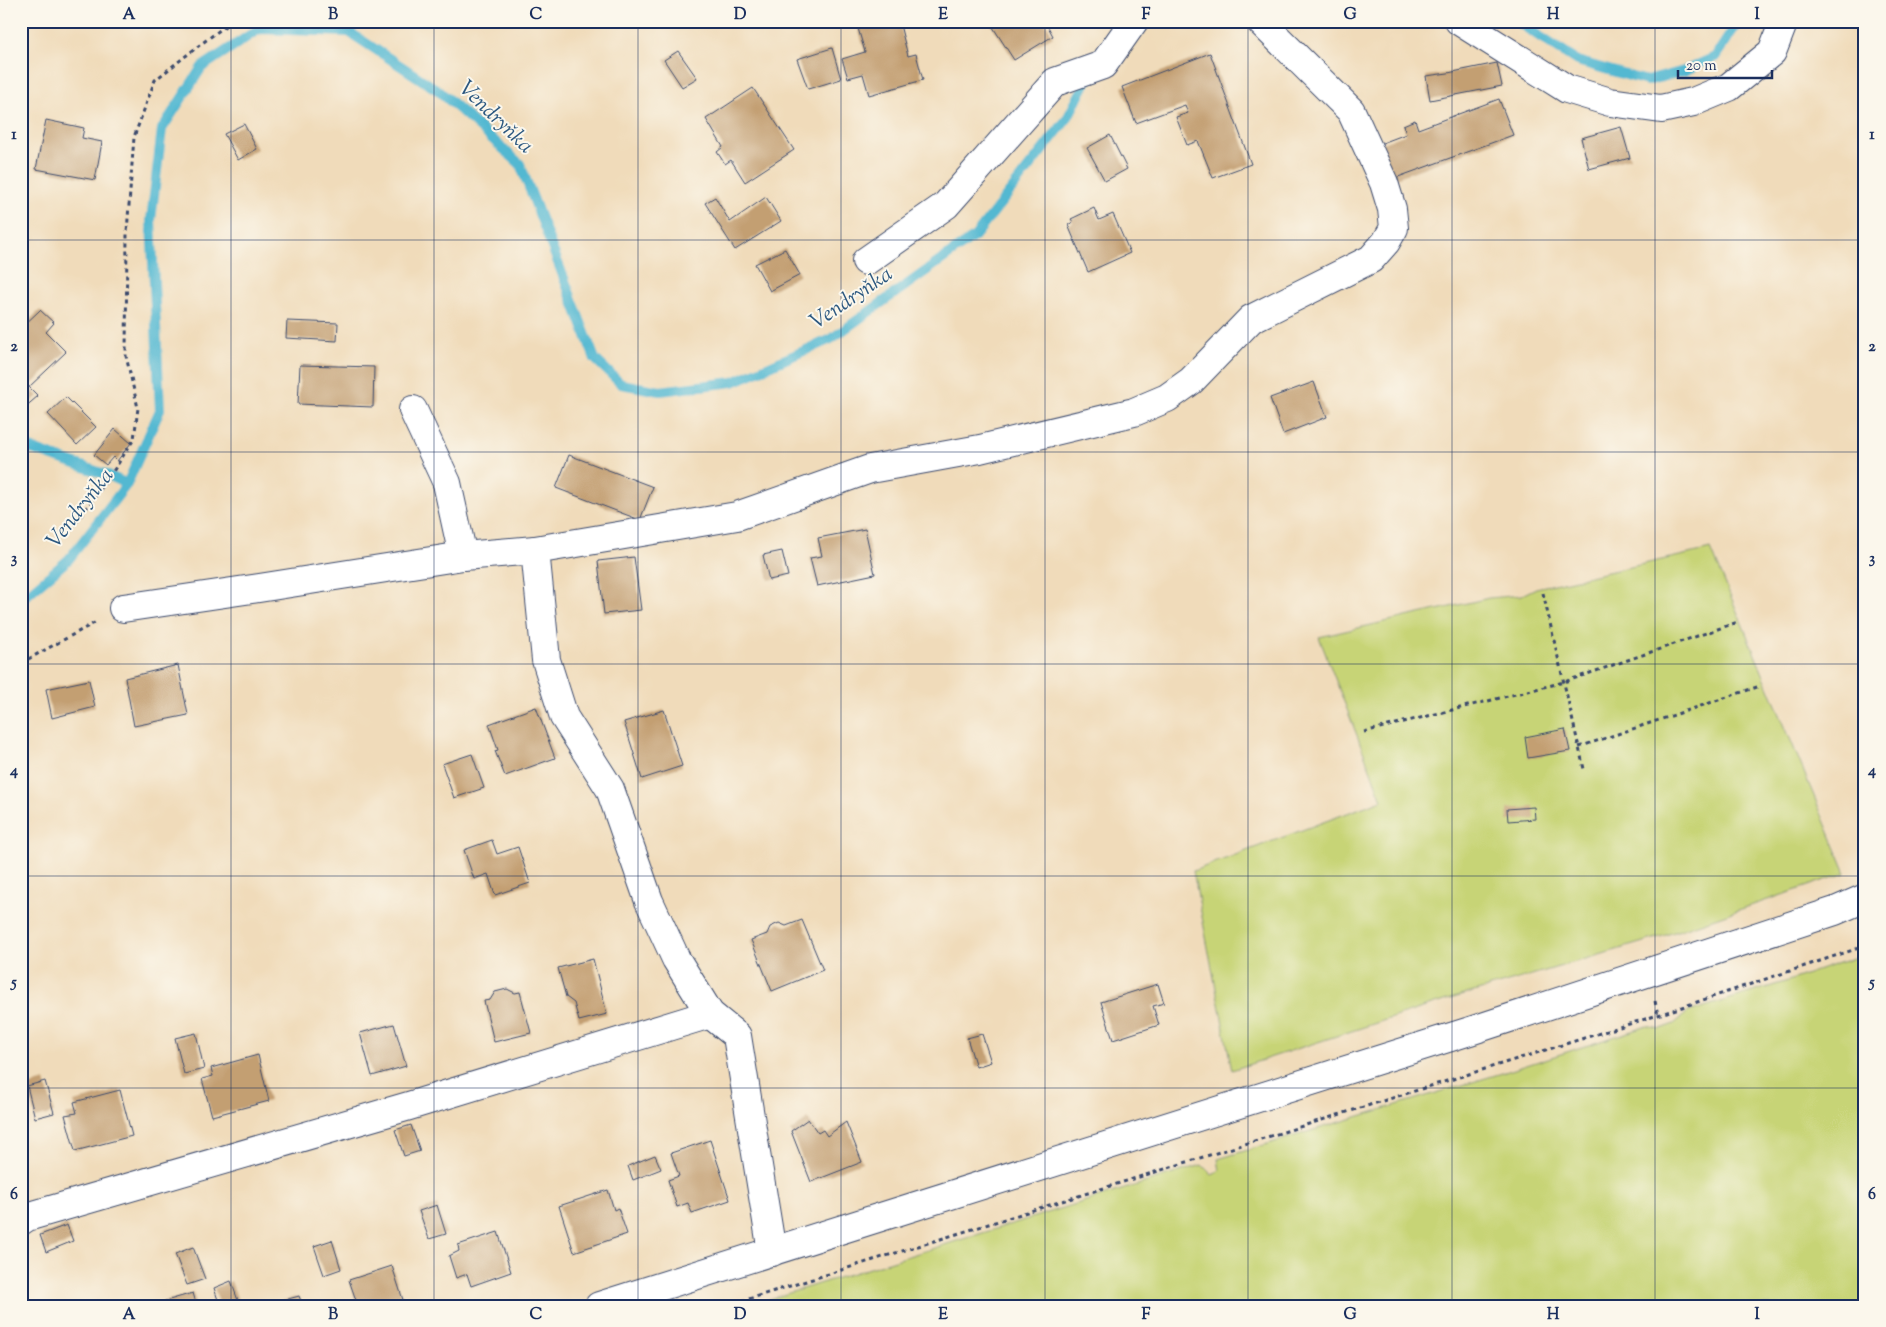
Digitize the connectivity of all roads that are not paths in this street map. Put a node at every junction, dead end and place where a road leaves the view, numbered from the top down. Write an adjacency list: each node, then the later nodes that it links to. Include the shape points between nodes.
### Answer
1 (1134, 21): 5 (street, via 1104,65 1056,82 946,205)
2 (1260, 21): 7 (street, via 1351,111 1384,183 1392,209 1394,228 1371,259 1251,319 1191,381 1167,398 1134,412 980,449 870,470 738,516)
3 (1459, 21): 4 (street, via 1567,89 1610,102 1660,109 1693,102 1729,87 1772,52)
4 (1784, 21)
5 (866, 261)
6 (413, 410): 8 (street, via 447,483)
7 (535, 550): 8 (street); 11 (street, via 546,660 564,717 610,789 649,901 676,959)
8 (463, 556): 9 (street)
9 (123, 608)
10 (1865, 898): 13 (street, via 1836,911 1621,982)
11 (710, 1014): 12 (street); 13 (street, via 736,1036)
12 (21, 1221)
13 (772, 1252): 14 (street)
14 (599, 1306)

